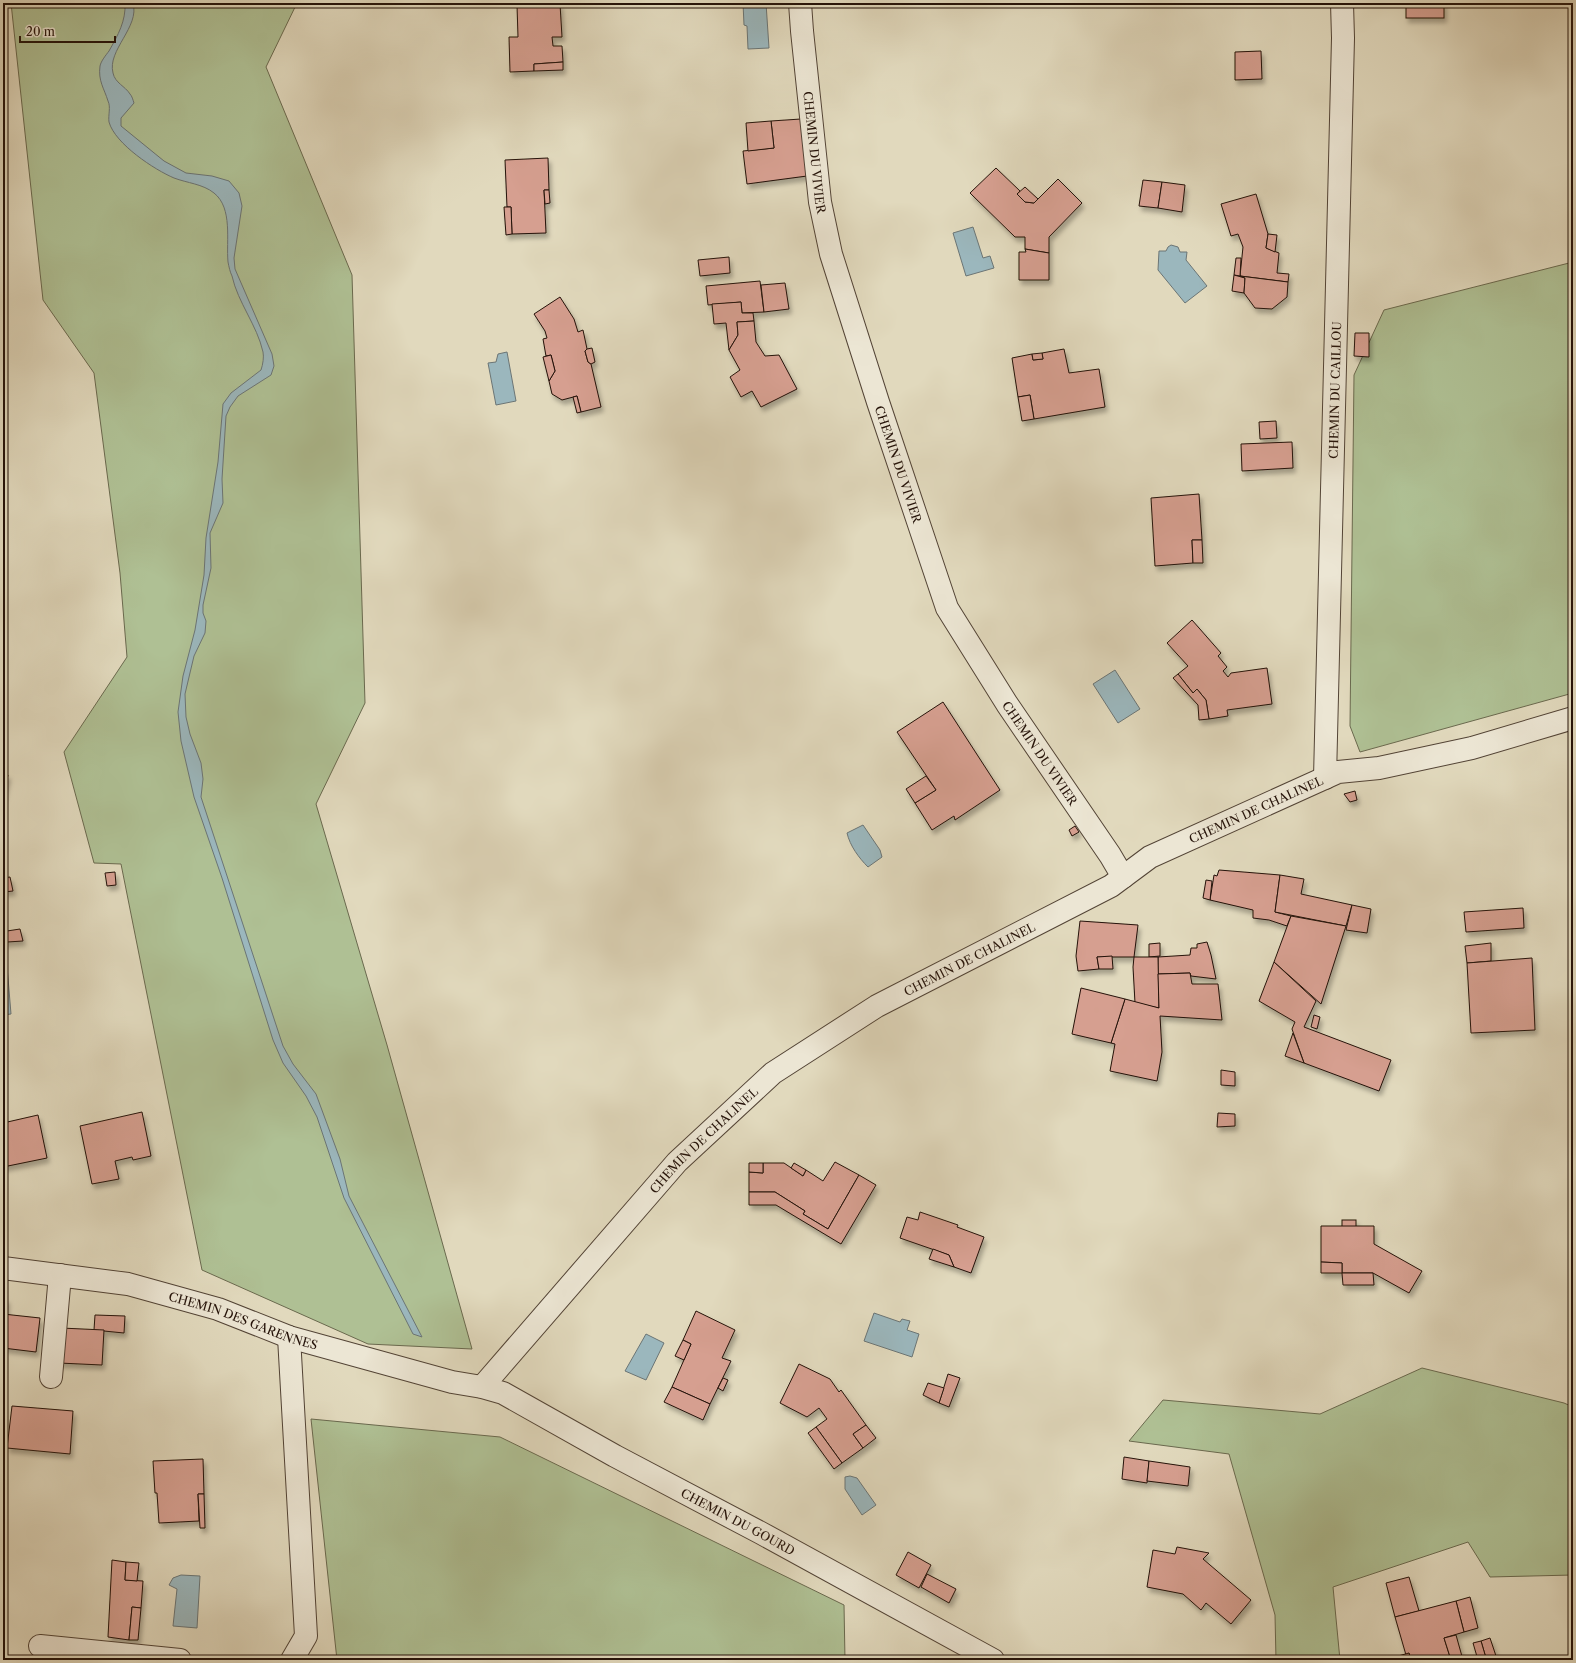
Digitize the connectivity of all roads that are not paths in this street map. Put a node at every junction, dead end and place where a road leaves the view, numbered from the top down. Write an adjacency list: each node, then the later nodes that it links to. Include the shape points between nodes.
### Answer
1 (800, 3): 5 (street, CHEMIN DU VIVIER, via 820,202 831,254 947,608 983,667)
2 (1342, 3): 4 (street, CHEMIN DU CAILLOU)
3 (1573, 718): 4 (street, CHEMIN DE CHALINEL, via 1472,748 1379,768 1338,772)
4 (1325, 778): 5 (street, CHEMIN DE CHALINEL, via 1150,857)
5 (1123, 877): 10 (street, CHEMIN DE CHALINEL, via 1111,886 877,1006 774,1073 677,1162)
6 (3, 1268): 7 (street, CHEMIN DES GARENNES)
7 (60, 1275): 8 (street, CHEMIN DES GARENNES, via 128,1284 218,1309); 9 (street)
8 (290, 1337): 10 (street, CHEMIN DES GARENNES, via 452,1382); 13 (street, via 306,1636)
9 (51, 1377)
10 (482, 1387): 14 (street, CHEMIN DU GOURD, via 503,1393)
11 (40, 1646): 12 (street)
12 (180, 1660)
13 (292, 1660)
14 (993, 1660)

